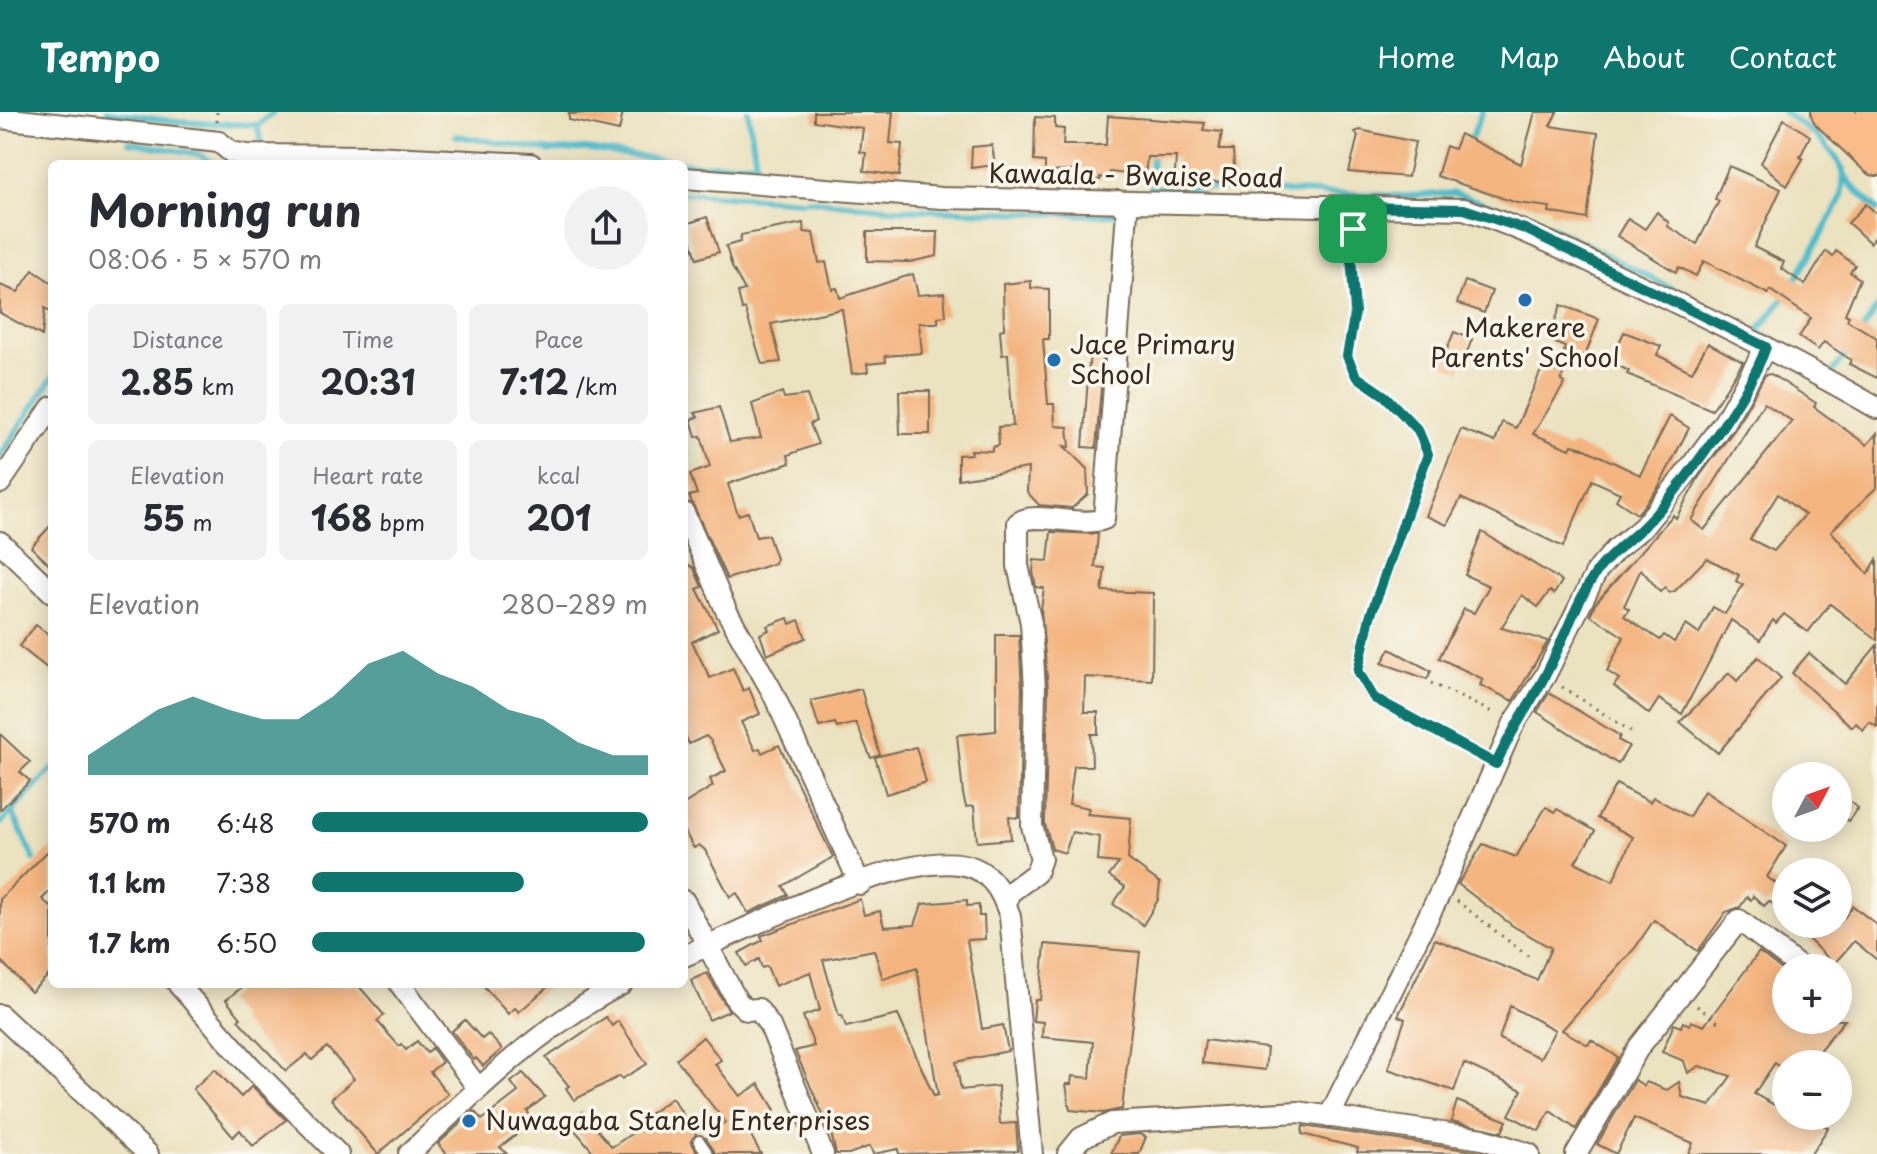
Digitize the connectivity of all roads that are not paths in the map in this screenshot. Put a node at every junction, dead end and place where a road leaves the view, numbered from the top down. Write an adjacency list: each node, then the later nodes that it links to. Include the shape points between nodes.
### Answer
1 (1830, 112): 4 (highway)
2 (0, 118): 3 (street)
3 (234, 153): 5 (street)
4 (1877, 157)
5 (452, 160)
6 (688, 178): 7 (street, Kawaala - Bwaise Road, via 942,198)
7 (1118, 201): 8 (street, Kawaala - Bwaise Road); 18 (street, via 1127,212 1104,519 1027,518 1018,523 1018,566 1031,623 1035,689 1032,826 1041,859 1036,873 1009,893)
8 (1355, 207): 9 (street, Kawaala - Bwaise Road, via 1464,209 1525,229); 16 (lane, via 1355,312 1347,356 1356,376 1418,430 1428,454 1370,617 1358,671 1374,698)
9 (1766, 347): 10 (street, Kawaala - Bwaise Road); 16 (street, via 1724,422 1684,476 1643,527 1597,571)
10 (1877, 408)
11 (48, 413): 12 (street)
12 (0, 483)
13 (688, 522): 17 (street)
14 (0, 542): 15 (street)
15 (48, 588)
16 (1496, 764): 28 (street, via 1442,889)
17 (860, 884): 18 (street, via 921,863 959,864 993,881); 20 (street)
18 (1006, 904): 35 (street)
19 (688, 908): 20 (street)
20 (710, 945): 21 (street); 34 (street, via 737,1001 747,1010 758,1009 774,1035)
21 (688, 954)
22 (1783, 954): 38 (street, via 1739,920 1639,1047)
23 (182, 988): 31 (street)
24 (403, 988): 27 (street)
25 (615, 988): 27 (street)
26 (0, 1015): 30 (street)
27 (478, 1088): 32 (street)
28 (1329, 1117): 36 (street, via 1298,1112 1112,1123 1081,1138); 37 (street, via 1483,1139)
29 (699, 1141): 33 (lane)
30 (148, 1154)
31 (338, 1154)
32 (409, 1154)
33 (708, 1154)
34 (823, 1154)
35 (1032, 1154)
36 (1068, 1154)
37 (1529, 1154)
38 (1576, 1154)

